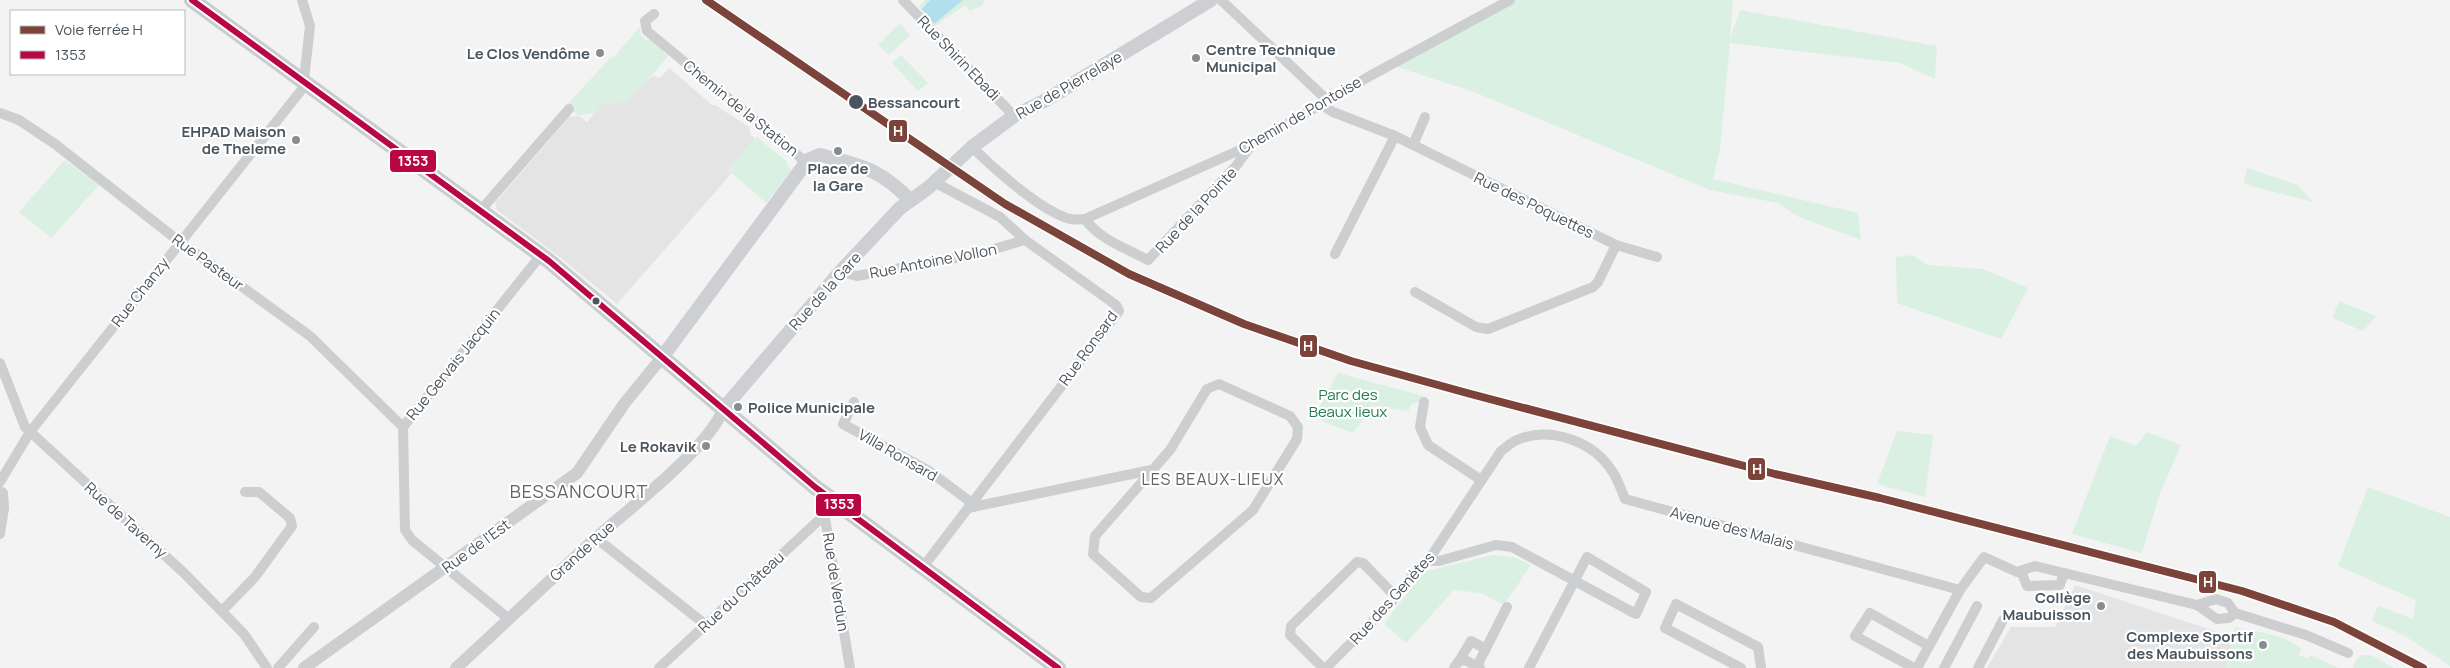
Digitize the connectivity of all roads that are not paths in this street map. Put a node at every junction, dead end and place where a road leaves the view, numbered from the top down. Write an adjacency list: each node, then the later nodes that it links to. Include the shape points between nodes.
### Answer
1 (192, 0): 8 (main road)
2 (302, 0): 8 (street, via 310,26)
3 (903, 0): 12 (street, Rue Shirin Ebadi)
4 (1211, 0): 12 (main road, Rue de Pierrelaye)
5 (1221, 0): 9 (street, Rue des Poquettes)
6 (1510, 0): 9 (street, Chemin de Pontoise)
7 (654, 14): 18 (street, Chemin de la Station, via 645,29 801,158)
8 (304, 82): 21 (main road); 24 (street, Rue Chanzy, via 301,91)
9 (1324, 102): 14 (street, Rue des Poquettes, via 1333,112); 15 (street, Chemin de Pontoise)
10 (569, 109): 21 (street)
11 (0, 113): 24 (street, Rue Pasteur, via 19,120 56,144)
12 (1014, 116): 17 (main road, Rue de Pierrelaye)
13 (1425, 117): 16 (street)
14 (1395, 136): 16 (street, Rue des Poquettes); 26 (street)
15 (1251, 145): 22 (street, Chemin de Pontoise); 22 (street, Rue de la Pointe, via 1236,166 1148,260 1101,236)
16 (1413, 145): 25 (street, Rue des Poquettes)
17 (972, 147): 19 (main road, Rue de Pierrelaye); 22 (street, via 994,168 1053,212 1071,219)
18 (804, 166): 20 (main road, via 814,156 820,155 872,169 890,180); 31 (main road)
19 (934, 182): 20 (main road, Rue de la Gare); 23 (street, Rue Ronsard, via 1000,217)
20 (910, 200): 29 (main road, Rue de la Gare)
21 (485, 205): 27 (main road)
22 (1086, 219)
23 (1026, 240): 29 (street, Rue Antoine Vollon, via 977,254 857,276); 45 (street, Rue Ronsard, via 1116,305 1119,311)
24 (180, 242): 36 (street, Rue Pasteur, via 310,336); 37 (street, Rue Chanzy)
25 (1616, 245): 28 (street, Rue des Poquettes); 30 (street, via 1593,287 1488,329 1476,327)
26 (1335, 254)
27 (541, 255): 31 (main road); 36 (street, Rue Gervais Jacquin)
28 (1657, 257)
29 (840, 272): 35 (main road, Rue de la Gare)
30 (1414, 292)
31 (663, 356): 35 (main road); 50 (street, Rue de l'Est, via 624,404 577,473)
32 (0, 363): 37 (street, Rue de Taverny, via 25,427)
33 (854, 402): 45 (street, Villa Ronsard, via 843,424 929,471)
34 (1424, 402): 40 (street, via 1420,427 1428,445)
35 (724, 408): 44 (main road); 48 (street, Grande Rue, via 704,438 662,481)
36 (403, 427): 50 (street, Rue Gervais Jacquin, via 405,530 412,540)
37 (30, 432): 41 (street, Rue Chanzy); 60 (street, Rue de Taverny)
38 (1529, 437): 40 (street, Rue des Genètes, via 1516,440 1501,451); 55 (street, Avenue des Malais, via 1547,435 1587,446 1612,470 1625,499)
39 (1151, 470): 39 (street, via 1095,536 1093,554 1141,598 1151,598 1253,510 1297,439 1298,427 1290,416 1219,384 1207,389 1170,450); 45 (street)
40 (1481, 480): 49 (street, Rue des Genètes)
41 (0, 482)
42 (0, 491): 47 (street, via 3,492 4,508)
43 (244, 492): 60 (street, via 259,492 290,518 292,526 255,577)
44 (829, 497): 46 (street, Rue de Verdun); 51 (main road)
45 (970, 506): 51 (street, Rue Ronsard)
46 (825, 518): 64 (street, Rue du Château); 76 (street, Rue de Verdun)
47 (0, 534)
48 (596, 538): 62 (street, Grande Rue); 64 (street)
49 (1428, 561): 54 (street, via 1439,561 1496,545 1512,547); 56 (street, Rue des Genètes, via 1418,568)
50 (444, 565): 62 (street, Rue Gervais Jacquin); 73 (street, Rue de l'Est)
51 (923, 567): 77 (main road)
52 (2021, 571): 53 (street, via 2035,566); 53 (street, via 2027,586 2060,585); 55 (street, via 1984,557)
53 (2064, 573): 57 (street)
54 (1574, 582): 54 (street, via 1588,557 1646,592 1636,614); 79 (street)
55 (1960, 590): 66 (street)
56 (1396, 597): 78 (street, Rue des Genètes); 78 (street, via 1364,563 1357,562 1291,626 1290,635)
57 (2197, 605): 61 (street, via 2216,619 2229,618); 61 (street, via 2216,599 2228,603)
58 (1507, 606): 67 (street)
59 (1977, 606): 83 (street)
60 (222, 611): 71 (street, Rue de Taverny, via 244,634)
61 (2235, 613): 68 (street, via 2306,635)
62 (508, 618): 74 (street, Grande Rue)
63 (2003, 620): 84 (street)
64 (706, 625): 75 (street, Rue du Château)
65 (314, 626): 72 (street)
66 (1929, 646): 82 (street); 82 (street, via 1870,612 1855,636)
67 (1486, 649): 69 (street, via 1471,641); 70 (street)
68 (2348, 653)
69 (1456, 664): 70 (street, via 1465,660)
70 (1479, 667)
71 (267, 668)
72 (278, 668)
73 (304, 668)
74 (456, 668)
75 (659, 668)
76 (850, 668)
77 (1058, 668)
78 (1325, 668)
79 (1529, 668)
80 (1741, 668): 81 (street, via 1665,628 1676,604 1758,647)
81 (1761, 668)
82 (1915, 668)
83 (1944, 668)
84 (1978, 668)

